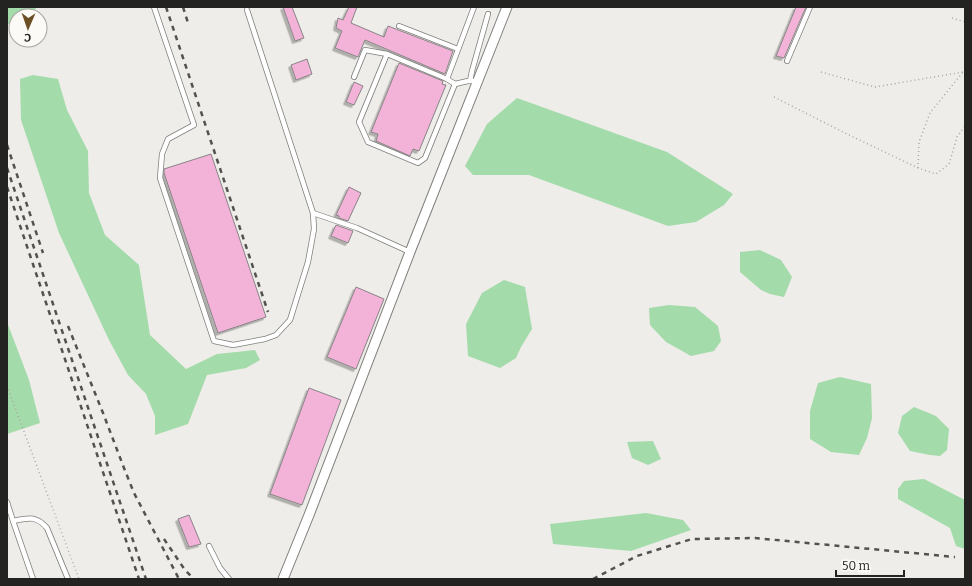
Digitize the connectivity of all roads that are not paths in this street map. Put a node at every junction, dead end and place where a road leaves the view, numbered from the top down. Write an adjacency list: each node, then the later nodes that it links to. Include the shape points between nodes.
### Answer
1 (154, 7): 15 (lane, via 194,125 168,139 162,154 160,178 214,340 233,344 265,339 276,334 290,320 308,262 314,229)
2 (474, 7): 8 (lane)
3 (507, 7): 13 (street)
4 (810, 7): 10 (lane)
5 (247, 10): 15 (lane)
6 (488, 14): 13 (lane, via 472,71)
7 (399, 26): 8 (lane)
8 (458, 49): 12 (lane)
9 (387, 54): 11 (lane, via 365,50); 12 (lane); 14 (lane, via 359,122 368,142 418,163 425,158)
10 (787, 61)
11 (354, 77)
12 (447, 79): 14 (lane)
13 (474, 81): 14 (lane); 16 (street)
14 (455, 84)
15 (313, 213): 16 (lane, via 356,228)
16 (410, 252): 23 (street)
17 (7, 502): 18 (lane)
18 (13, 521): 20 (lane); 21 (lane, via 31,518 43,523)
19 (209, 546): 22 (lane)
20 (33, 579)
21 (68, 579)
22 (229, 579)
23 (283, 579)

